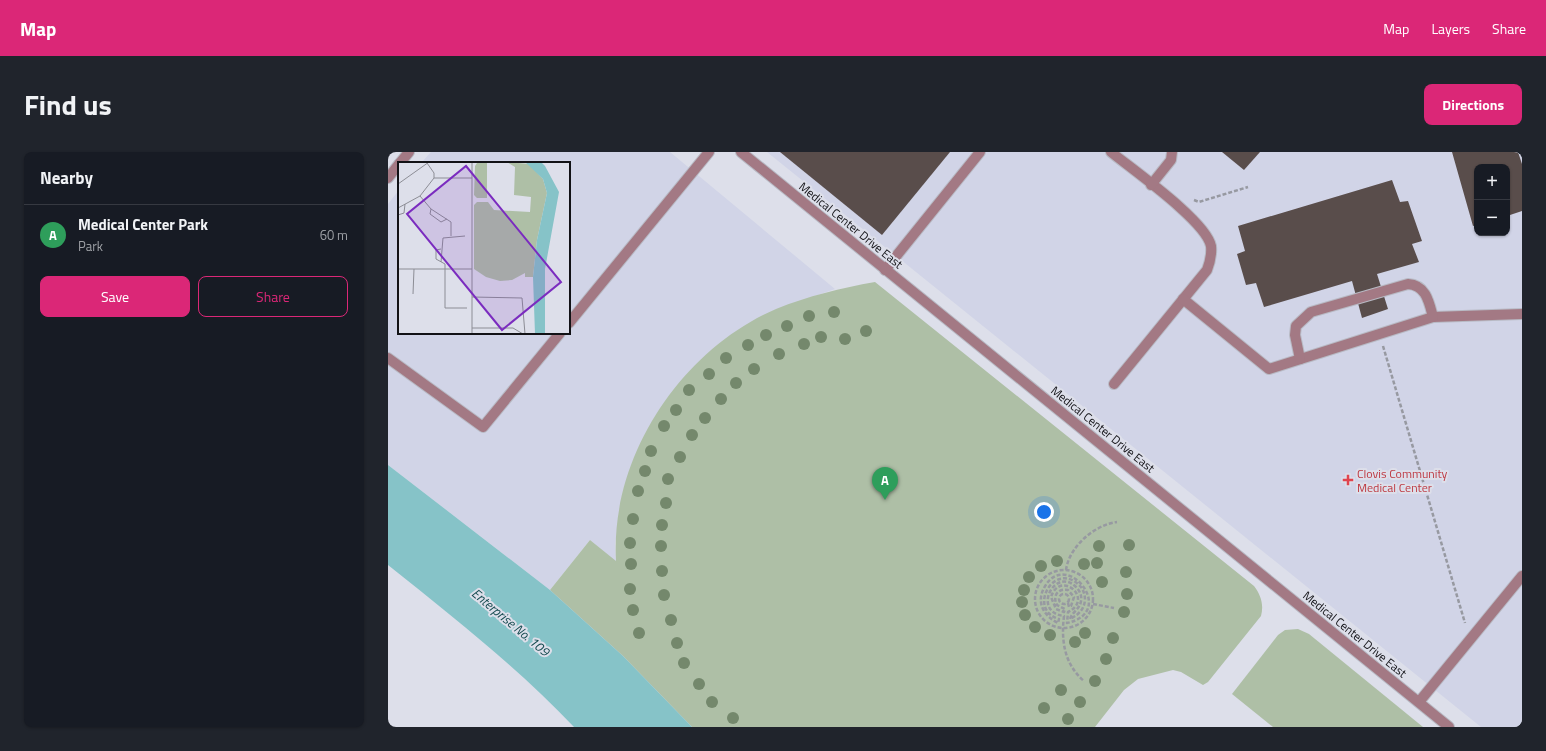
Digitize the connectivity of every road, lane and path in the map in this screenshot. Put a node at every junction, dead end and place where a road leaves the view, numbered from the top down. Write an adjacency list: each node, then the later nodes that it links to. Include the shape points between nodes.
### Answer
1 (409, 152): 7 (street)
2 (709, 152): 17 (street)
3 (741, 152): 13 (street, Medical Center Drive East)
4 (980, 152): 13 (street)
5 (1111, 152): 10 (street)
6 (1172, 152): 10 (street, via 1171,160)
7 (402, 162)
8 (398, 166): 9 (street)
9 (388, 178)
10 (1151, 185): 14 (street, via 1200,226 1211,245 1207,270)
11 (1248, 187): 12 (path, via 1199,202)
12 (1189, 196)
13 (885, 270): 32 (street, Medical Center Drive East)
14 (1183, 299): 21 (street, via 1269,369); 22 (street)
15 (1522, 314): 16 (street)
16 (1433, 317): 19 (street); 21 (street, via 1428,297 1414,284 1311,312 1296,326 1295,336)
17 (570, 321)
18 (559, 334): 20 (street, via 483,427)
19 (1379, 334): 21 (street); 30 (path)
20 (388, 358)
21 (1300, 360)
22 (1114, 384)
23 (1117, 522): 24 (path, via 1104,526 1088,536 1074,550)
24 (1066, 570): 27 (path, via 1076,572 1084,578 1091,590); 29 (path, via 1057,571 1041,581 1034,599 1040,617 1048,624)
25 (1522, 576): 30 (street)
26 (1068, 602): 26 (path, via 1061,602 1061,595 1068,595); 29 (path, via 1069,607 1074,597 1068,590 1062,589 1056,593 1055,599 1060,607 1065,609 1064,612 1056,609 1051,597 1055,590 1063,586 1075,590 1078,603 1068,612 1067,623 1074,621 1086,610 1089,603 1085,587 1080,581 1065,575 1050,580 1042,592 1042,608 1058,622 1059,619 1051,615 1044,603 1046,590 1050,584 1055,580 1069,579 1075,581 1083,592 1084,605 1076,616 1070,619 1081,602 1079,590 1065,582 1050,589 1049,605 1055,613 1064,616)
27 (1093, 604): 28 (path); 29 (path, via 1084,621 1075,626)
28 (1114, 608)
29 (1062, 628): 31 (path, via 1065,652 1073,669)
30 (1470, 640): 32 (street)
31 (1084, 680)
32 (1419, 702): 33 (street, Medical Center Drive East)
33 (1449, 727)

